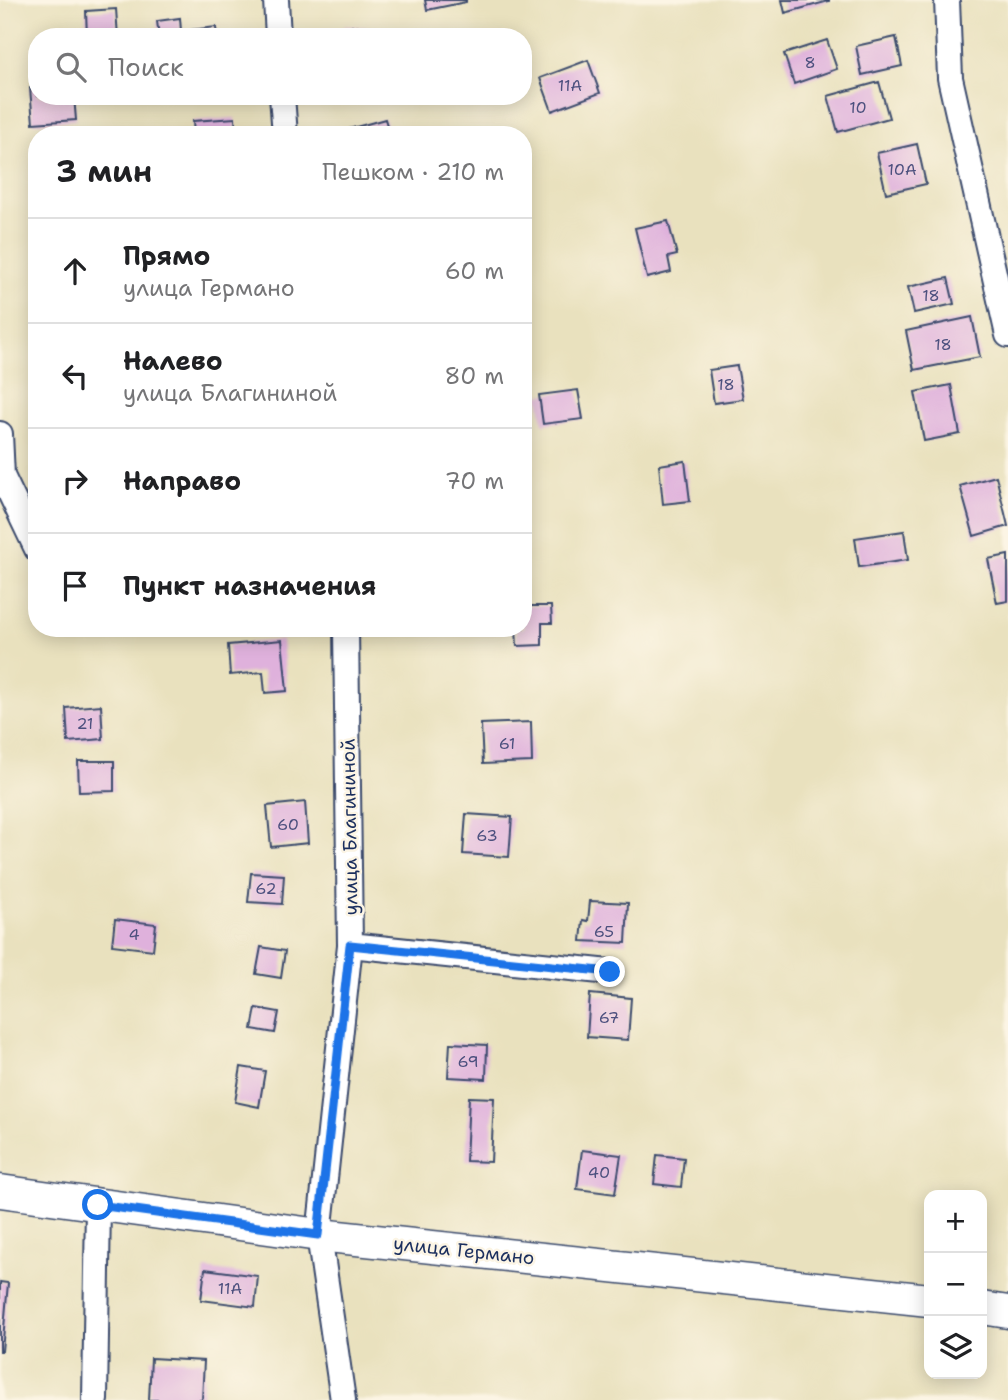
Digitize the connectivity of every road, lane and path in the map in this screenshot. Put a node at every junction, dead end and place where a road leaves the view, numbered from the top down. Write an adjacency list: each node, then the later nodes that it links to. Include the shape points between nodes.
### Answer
1 (276, 0): 3 (street)
2 (951, 4): 6 (street, via 950,78)
3 (278, 28)
4 (283, 105): 5 (street)
5 (284, 126)
6 (1008, 335)
7 (0, 434): 8 (street)
8 (1, 476): 9 (street)
9 (28, 531)
10 (346, 637): 11 (street, улица Благининой)
11 (350, 945): 12 (street); 15 (street, улица Благининой)
12 (610, 972)
13 (0, 1191): 14 (main road, улица Германо)
14 (98, 1205): 15 (main road, улица Германо); 19 (street)
15 (318, 1235): 16 (main road, улица Германо); 20 (street, улица Благининой)
16 (924, 1299)
17 (987, 1309): 18 (main road)
18 (1008, 1312)
19 (94, 1400)
20 (343, 1400)

